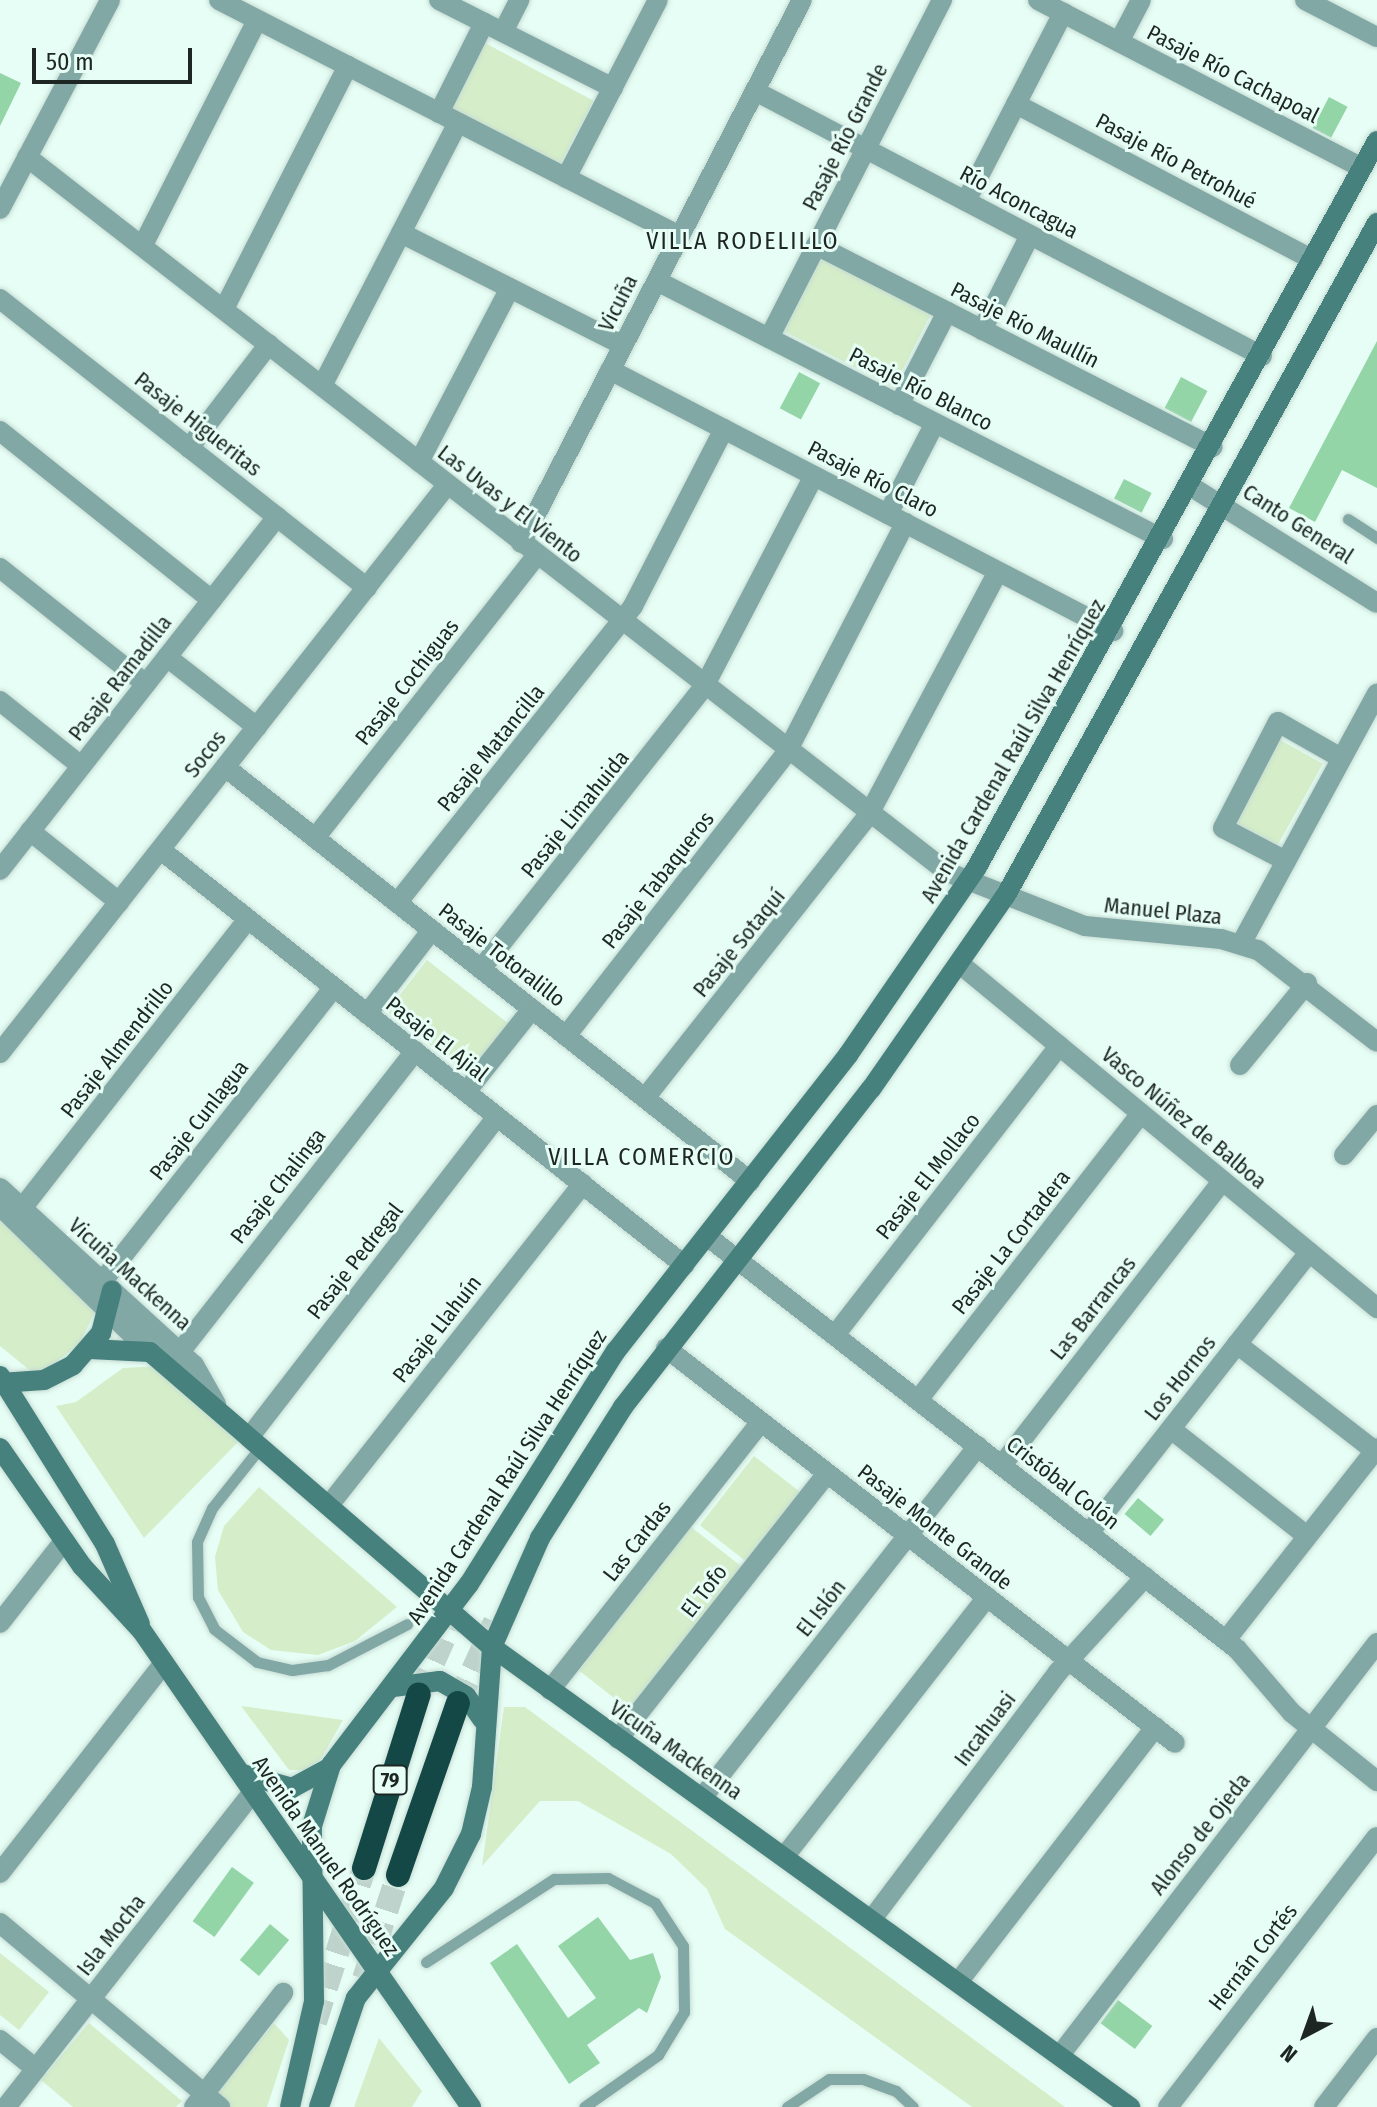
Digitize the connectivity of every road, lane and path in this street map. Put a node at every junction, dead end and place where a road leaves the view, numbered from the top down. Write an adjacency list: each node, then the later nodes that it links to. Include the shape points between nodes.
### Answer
1 (110, 0): 24 (street)
2 (219, 0): 12 (street)
3 (439, 0): 13 (street)
4 (519, 0): 13 (street)
5 (658, 0): 17 (street)
6 (802, 0): 18 (street, Vicuña)
7 (942, 0): 23 (street, Pasaje Río Grande)
8 (1038, 0): 11 (street, Pasaje Río Cachapoal)
9 (1141, 0): 15 (street)
10 (1305, 0): 14 (street)
11 (1063, 13): 15 (street, Pasaje Río Cachapoal); 19 (street)
12 (257, 20): 16 (street); 33 (street)
13 (494, 27): 17 (street); 20 (street)
14 (1377, 37)
15 (1119, 42): 25 (street, Pasaje Río Cachapoal)
16 (348, 66): 20 (street); 39 (street)
17 (613, 88): 26 (street)
18 (755, 91): 23 (street, Río Aconcagua); 32 (street, Vicuña)
19 (1016, 104): 27 (street); 35 (street, Pasaje Río Petrohué)
20 (439, 113): 21 (street)
21 (458, 123): 26 (street); 30 (street)
22 (1377, 141): 25 (main road, Avenida Cardenal Raúl Silva Henríquez)
23 (866, 149): 27 (street, Río Aconcagua); 34 (street, Pasaje Río Grande)
24 (27, 157): 28 (street); 33 (street, Las Uvas y El Viento)
25 (1362, 168): 35 (main road, Avenida Cardenal Raúl Silva Henríquez)
26 (566, 178): 32 (street)
27 (966, 201): 31 (street, Río Aconcagua)
28 (0, 209)
29 (1377, 223): 58 (main road)
30 (401, 233): 37 (street); 47 (street)
31 (1030, 235): 41 (street); 45 (street, Río Aconcagua)
32 (680, 236): 36 (street, Vicuña)
33 (143, 245): 39 (street, Las Uvas y El Viento)
34 (816, 245): 40 (street, Pasaje Río Maullín); 42 (street, Pasaje Río Grande)
35 (1313, 260): 45 (main road, Avenida Cardenal Raúl Silva Henríquez)
36 (657, 281): 42 (street, Pasaje Río Blanco); 44 (street, Vicuña)
37 (510, 288): 44 (street); 54 (street)
38 (0, 299): 53 (street, Pasaje Higueritas)
39 (224, 309): 43 (street, Las Uvas y El Viento)
40 (947, 312): 41 (street, Pasaje Río Maullín); 48 (street)
41 (982, 330): 52 (street, Pasaje Río Maullín)
42 (769, 338): 48 (street, Pasaje Río Blanco)
43 (269, 344): 47 (street, Las Uvas y El Viento); 53 (street)
44 (623, 345): 46 (street, Vicuña)
45 (1262, 356): 52 (main road, Avenida Cardenal Raúl Silva Henríquez)
46 (610, 370): 50 (street, Pasaje Río Claro); 64 (street, Vicuña)
47 (322, 386): 54 (street, Las Uvas y El Viento)
48 (899, 405): 49 (street, Pasaje Río Blanco)
49 (935, 423): 60 (street, Pasaje Tabaqueros); 63 (street, Pasaje Río Blanco)
50 (724, 429): 55 (street, Pasaje Río Claro); 70 (street)
51 (0, 431): 68 (street)
52 (1213, 447): 57 (main road, Avenida Cardenal Raúl Silva Henríquez)
53 (189, 448): 59 (street, Pasaje Higueritas)
54 (419, 462): 56 (street, Las Uvas y El Viento)
55 (814, 476): 60 (street, Pasaje Río Claro); 74 (street, Pasaje Limahuida)
56 (447, 485): 64 (street, Las Uvas y El Viento); 67 (street, Socos)
57 (1192, 487): 58 (street, Canto General); 63 (main road, Avenida Cardenal Raúl Silva Henríquez)
58 (1224, 505): 69 (street, Canto General); 90 (main road)
59 (277, 517): 67 (street, Pasaje Higueritas); 68 (street, Pasaje Ramadilla)
60 (897, 519): 66 (street, Pasaje Río Claro); 78 (street, Pasaje Tabaqueros)
61 (1348, 519): 62 (lane)
62 (1377, 538)
63 (1163, 539): 71 (main road, Avenida Cardenal Raúl Silva Henríquez)
64 (529, 549): 70 (street, Las Uvas y El Viento); 84 (street, Pasaje Cochiguas)
65 (0, 568): 73 (street)
66 (998, 572): 71 (street, Pasaje Río Claro); 82 (street, Pasaje Sotaquí)
67 (367, 588): 77 (street, Socos)
68 (212, 600): 72 (street, Pasaje Ramadilla)
69 (1377, 603)
70 (621, 622): 74 (street, Las Uvas y El Viento); 92 (street, Pasaje Matancilla)
71 (1113, 631): 89 (main road, Avenida Cardenal Raúl Silva Henríquez)
72 (167, 657): 73 (street, Pasaje Ramadilla); 77 (street)
73 (146, 684): 80 (street, Pasaje Ramadilla)
74 (704, 687): 78 (street, Las Uvas y El Viento); 97 (street, Pasaje Limahuida)
75 (1377, 693): 79 (street)
76 (0, 701): 80 (street)
77 (257, 727): 81 (street, Socos)
78 (787, 752): 82 (street, Las Uvas y El Viento); 102 (street, Pasaje Tabaqueros)
79 (1341, 758): 87 (street); 87 (street, via 1278,722 1223,828)
80 (81, 766): 83 (street, Pasaje Ramadilla)
81 (225, 767): 84 (street, Pasaje Totoralillo); 86 (street, Socos)
82 (868, 816): 89 (street, Las Uvas y El Viento); 109 (street, Pasaje Sotaquí)
83 (30, 831): 85 (street, Pasaje Ramadilla); 91 (street)
84 (315, 838): 92 (street, Pasaje Totoralillo)
85 (8, 844): 88 (street, Pasaje Ramadilla)
86 (161, 850): 91 (street, Socos); 93 (street, Pasaje El Ajial)
87 (1286, 861): 95 (street)
88 (0, 870)
89 (969, 880): 90 (street, Manuel Plaza); 114 (main road, Avenida Cardenal Raúl Silva Henríquez)
90 (1006, 895): 95 (street, Manuel Plaza, via 1085,926); 96 (main road)
91 (119, 902): 106 (street, Socos)
92 (397, 903): 94 (street, Pasaje Totoralillo)
93 (248, 919): 99 (street, Pasaje El Ajial); 119 (street, Pasaje Almendrillo)
94 (432, 930): 97 (street, Pasaje Totoralillo); 101 (street)
95 (1241, 944): 98 (street, Manuel Plaza)
96 (960, 964): 104 (street, Vasco Núñez de Balboa); 122 (main road)
97 (481, 969): 100 (street, Pasaje Totoralillo)
98 (1307, 983): 103 (street, Manuel Plaza); 107 (street)
99 (334, 987): 101 (street, Pasaje El Ajial); 124 (street, Pasaje Cunlagua)
100 (532, 1009): 102 (street, Pasaje Totoralillo); 108 (street)
101 (367, 1014): 105 (street, Pasaje El Ajial)
102 (566, 1036): 109 (street, Pasaje Totoralillo)
103 (1377, 1042)
104 (1059, 1046): 110 (street, Vasco Núñez de Balboa); 127 (street, Pasaje El Mollaco)
105 (415, 1051): 108 (street, Pasaje El Ajial); 132 (street, Pasaje Chalinga)
106 (0, 1053)
107 (1240, 1065)
108 (466, 1092): 112 (street, Pasaje El Ajial)
109 (645, 1098): 114 (street, Pasaje Totoralillo)
110 (1141, 1114): 115 (street, Vasco Núñez de Balboa); 134 (street, Pasaje La Cortadera)
111 (1377, 1115): 113 (street)
112 (497, 1117): 116 (street, Pasaje El Ajial); 138 (street, Pasaje Pedregal)
113 (1344, 1155)
114 (750, 1181): 120 (main road, Avenida Cardenal Raúl Silva Henríquez)
115 (1222, 1181): 121 (street, Vasco Núñez de Balboa); 142 (street, Las Barrancas)
116 (583, 1184): 123 (street, Pasaje El Ajial); 144 (street, Pasaje Llahuín)
117 (0, 1188): 119 (street, Vicuña Mackenna)
118 (0, 1206): 126 (street, Vicuña Mackenna)
119 (23, 1207): 124 (street, Vicuña Mackenna)
120 (707, 1236): 122 (street, Cristóbal Colón); 123 (main road, Avenida Cardenal Raúl Silva Henríquez)
121 (1309, 1252): 125 (street, Vasco Núñez de Balboa); 128 (street, Los Hornos)
122 (737, 1258): 127 (street, Cristóbal Colón); 129 (main road)
123 (684, 1265): 151 (main road, Avenida Cardenal Raúl Silva Henríquez, via 577,1407)
124 (107, 1286): 126 (main road); 132 (street, Vicuña Mackenna)
125 (1377, 1308)
126 (108, 1314): 130 (main road); 131 (street, Vicuña Mackenna)
127 (835, 1335): 134 (street, Cristóbal Colón)
128 (1237, 1344): 137 (street, Los Hornos); 141 (street)
129 (666, 1348): 136 (street, Pasaje Monte Grande); 157 (main road, via 540,1538)
130 (90, 1349): 131 (main road); 133 (main road, via 44,1380)
131 (150, 1352): 135 (main road, Vicuña Mackenna)
132 (180, 1352): 135 (street, Vicuña Mackenna)
133 (2, 1381): 154 (main road, Avenida Manuel Rodríguez, via 105,1544)
134 (918, 1400): 139 (street, Cristóbal Colón)
135 (216, 1404): 138 (main road, Vicuña Mackenna)
136 (761, 1422): 143 (street, Pasaje Monte Grande); 161 (street, Las Cardas)
137 (1171, 1429): 145 (street, Los Hornos); 147 (street)
138 (256, 1440): 144 (main road, Vicuña Mackenna); 153 (lane, via 212,1508 197,1542 198,1597 214,1629 257,1662 292,1670 328,1665)
139 (978, 1446): 142 (street, Cristóbal Colón); 146 (street, El Islón)
140 (0, 1448): 148 (main road, Avenida Manuel Rodríguez)
141 (1376, 1449): 147 (street)
142 (1002, 1465): 145 (street, Cristóbal Colón)
143 (827, 1473): 146 (street, Pasaje Monte Grande); 167 (street, El Tofo)
144 (330, 1504): 151 (main road, Vicuña Mackenna)
145 (1089, 1533): 149 (street, Cristóbal Colón)
146 (908, 1536): 150 (street, Pasaje Monte Grande); 173 (street, El Islón)
147 (1307, 1536): 155 (street)
148 (64, 1541): 152 (street); 154 (main road, Avenida Manuel Rodríguez)
149 (1145, 1577): 155 (street, Cristóbal Colón); 159 (street, Incahuasi)
150 (987, 1597): 159 (street, Pasaje Monte Grande); 175 (street)
151 (450, 1610): 157 (main road, Vicuña Mackenna); 160 (main road, Avenida Cardenal Raúl Silva Henríquez)
152 (0, 1623)
153 (407, 1624)
154 (142, 1631): 158 (main road, Avenida Manuel Rodríguez)
155 (1226, 1640): 166 (street, Cristóbal Colón)
156 (1377, 1643): 166 (street, Alonso de Ojeda)
157 (492, 1647): 161 (main road, Vicuña Mackenna); 164 (main road)
158 (164, 1663): 170 (main road, Avenida Manuel Rodríguez); 177 (street)
159 (1071, 1663): 165 (street, Pasaje Monte Grande); 180 (street, Incahuasi)
160 (391, 1688): 164 (main road, via 440,1681 466,1696); 169 (main road, Avenida Cardenal Raúl Silva Henríquez)
161 (550, 1690): 167 (main road, Vicuña Mackenna)
162 (419, 1694): 176 (highway, 79)
163 (458, 1703): 179 (highway, 79)
164 (483, 1720): 183 (main road, via 482,1787 461,1857)
165 (1155, 1727): 168 (street, Pasaje Monte Grande); 184 (street)
166 (1310, 1730): 171 (street, Cristóbal Colón); 189 (street, Alonso de Ojeda)
167 (618, 1739): 173 (main road, Vicuña Mackenna)
168 (1175, 1743)
169 (331, 1765): 170 (main road, via 292,1788); 178 (main road, Avenida Cardenal Raúl Silva Henríquez, via 314,1814)
170 (240, 1773): 172 (main road, Avenida Manuel Rodríguez)
171 (1377, 1781)
172 (253, 1792): 178 (main road, Avenida Manuel Rodríguez); 186 (street, Isla Mocha)
173 (702, 1798): 175 (main road, Vicuña Mackenna)
174 (1377, 1837): 200 (street, Hernán Cortés)
175 (784, 1857): 180 (main road, Vicuña Mackenna)
176 (364, 1868)
177 (0, 1873)
178 (309, 1874): 183 (main road, Avenida Manuel Rodríguez); 193 (main road, Avenida Cardenal Raúl Silva Henríquez, via 314,2001)
179 (398, 1875)
180 (872, 1919): 184 (main road, Vicuña Mackenna)
181 (0, 1923): 186 (street)
182 (426, 1962): 196 (lane, via 554,1879 608,1878 655,1903 685,1954 684,2012 658,2055)
183 (376, 1971): 194 (main road, via 349,2014); 195 (main road, Avenida Manuel Rodríguez)
184 (959, 1981): 189 (main road, Vicuña Mackenna)
185 (283, 1993): 191 (street)
186 (91, 1999): 190 (street, Isla Mocha); 191 (street)
187 (1377, 2038): 201 (street)
188 (0, 2040): 190 (street)
189 (1060, 2055): 199 (main road, Vicuña Mackenna)
190 (36, 2069): 192 (street, Isla Mocha)
191 (206, 2103)
192 (6, 2107)
193 (290, 2107)
194 (319, 2107)
195 (471, 2107)
196 (584, 2107)
197 (787, 2107): 198 (lane, via 829,2079 863,2079 896,2091)
198 (913, 2107)
199 (1130, 2107)
200 (1168, 2107)
201 (1324, 2107)

